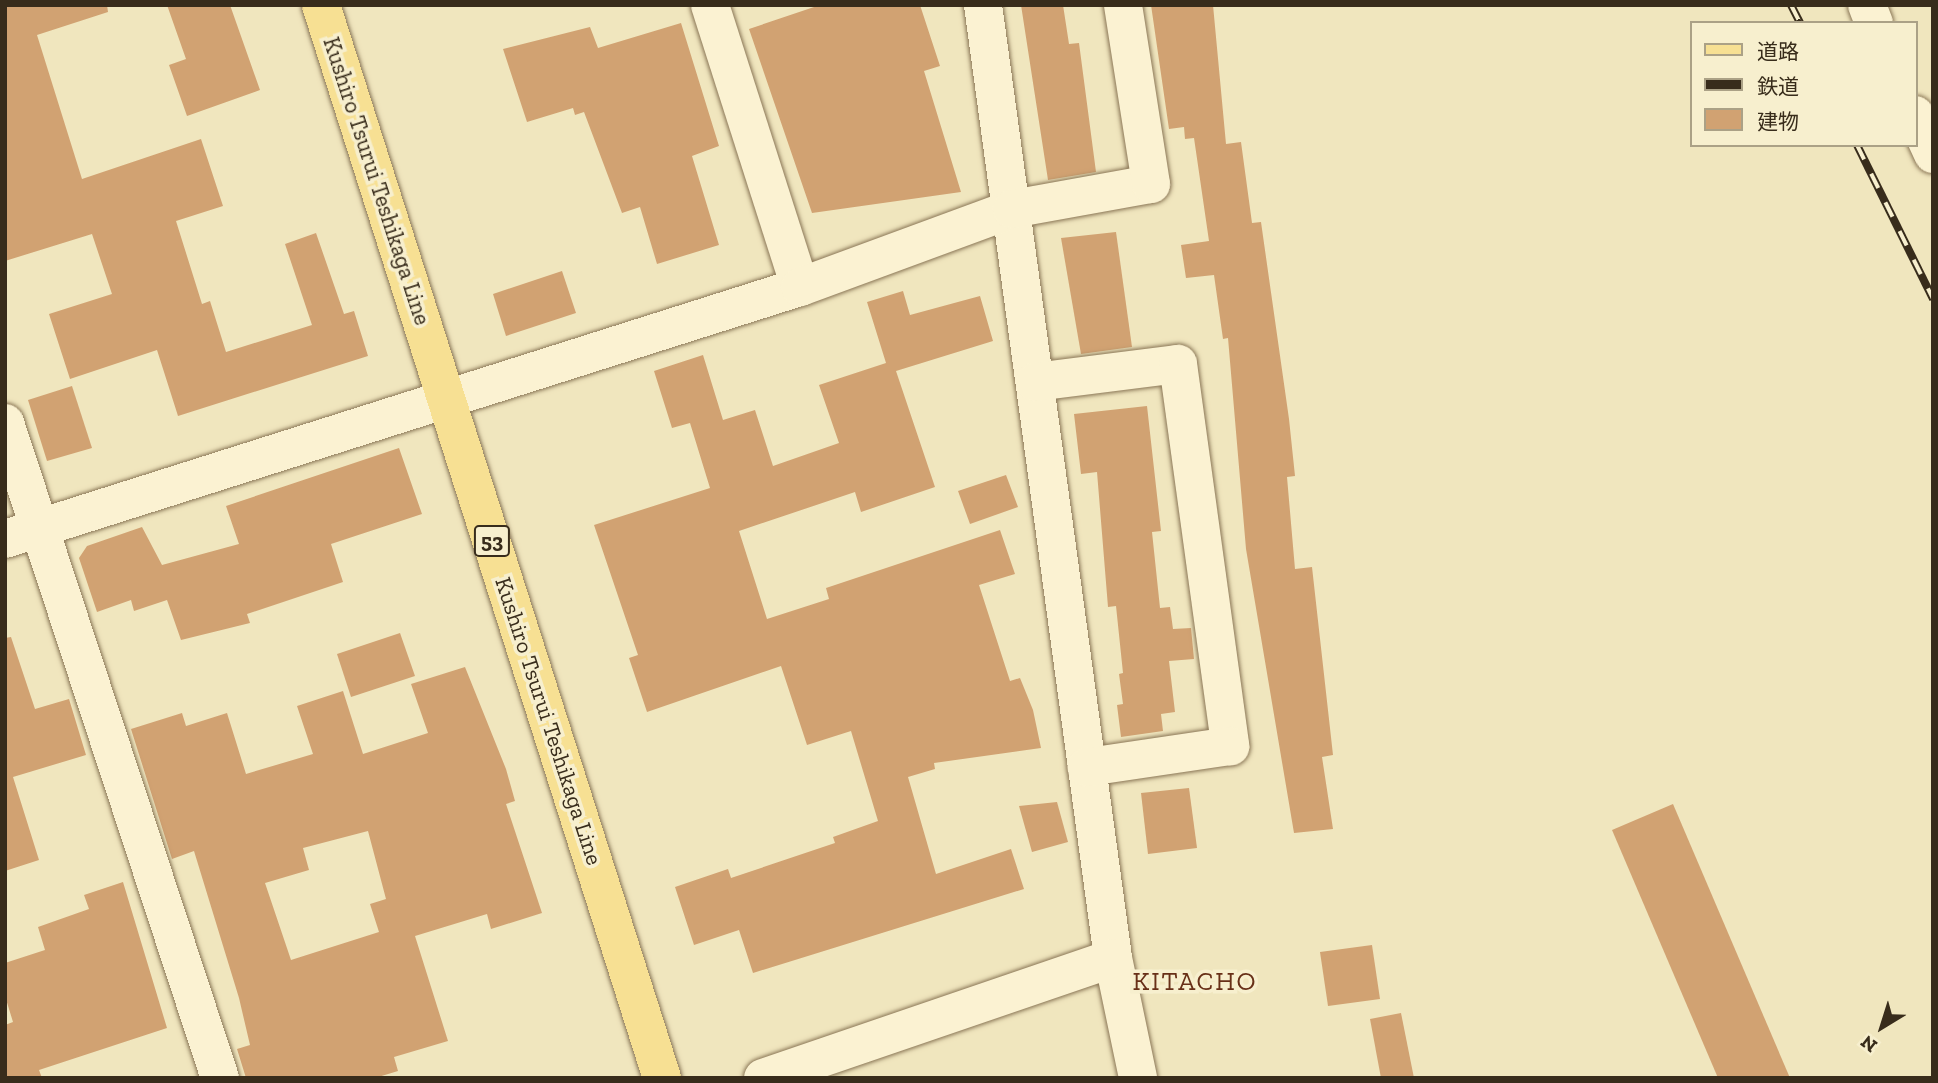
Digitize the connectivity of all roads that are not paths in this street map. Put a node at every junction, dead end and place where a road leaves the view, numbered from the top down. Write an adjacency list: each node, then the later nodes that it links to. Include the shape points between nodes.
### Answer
1 (321, 5): 10 (main road, Kushiro Tsurui Teshikaga Line / 53)
2 (710, 5): 8 (street)
3 (983, 5): 7 (street)
4 (1123, 5): 7 (street, via 1151,184)
5 (1917, 119): 6 (street)
6 (1933, 154)
7 (1012, 209): 8 (street); 9 (street)
8 (800, 287): 10 (street)
9 (1035, 382): 13 (street); 13 (street, via 1178,364 1230,746)
10 (447, 398): 12 (street); 16 (main road, Kushiro Tsurui Teshikaga Line / 53)
11 (5, 423): 12 (street)
12 (22, 534): 15 (street)
13 (1087, 767): 14 (street)
14 (1113, 958): 17 (street); 18 (street)
15 (220, 1078)
16 (662, 1078)
17 (763, 1078)
18 (1138, 1078)

